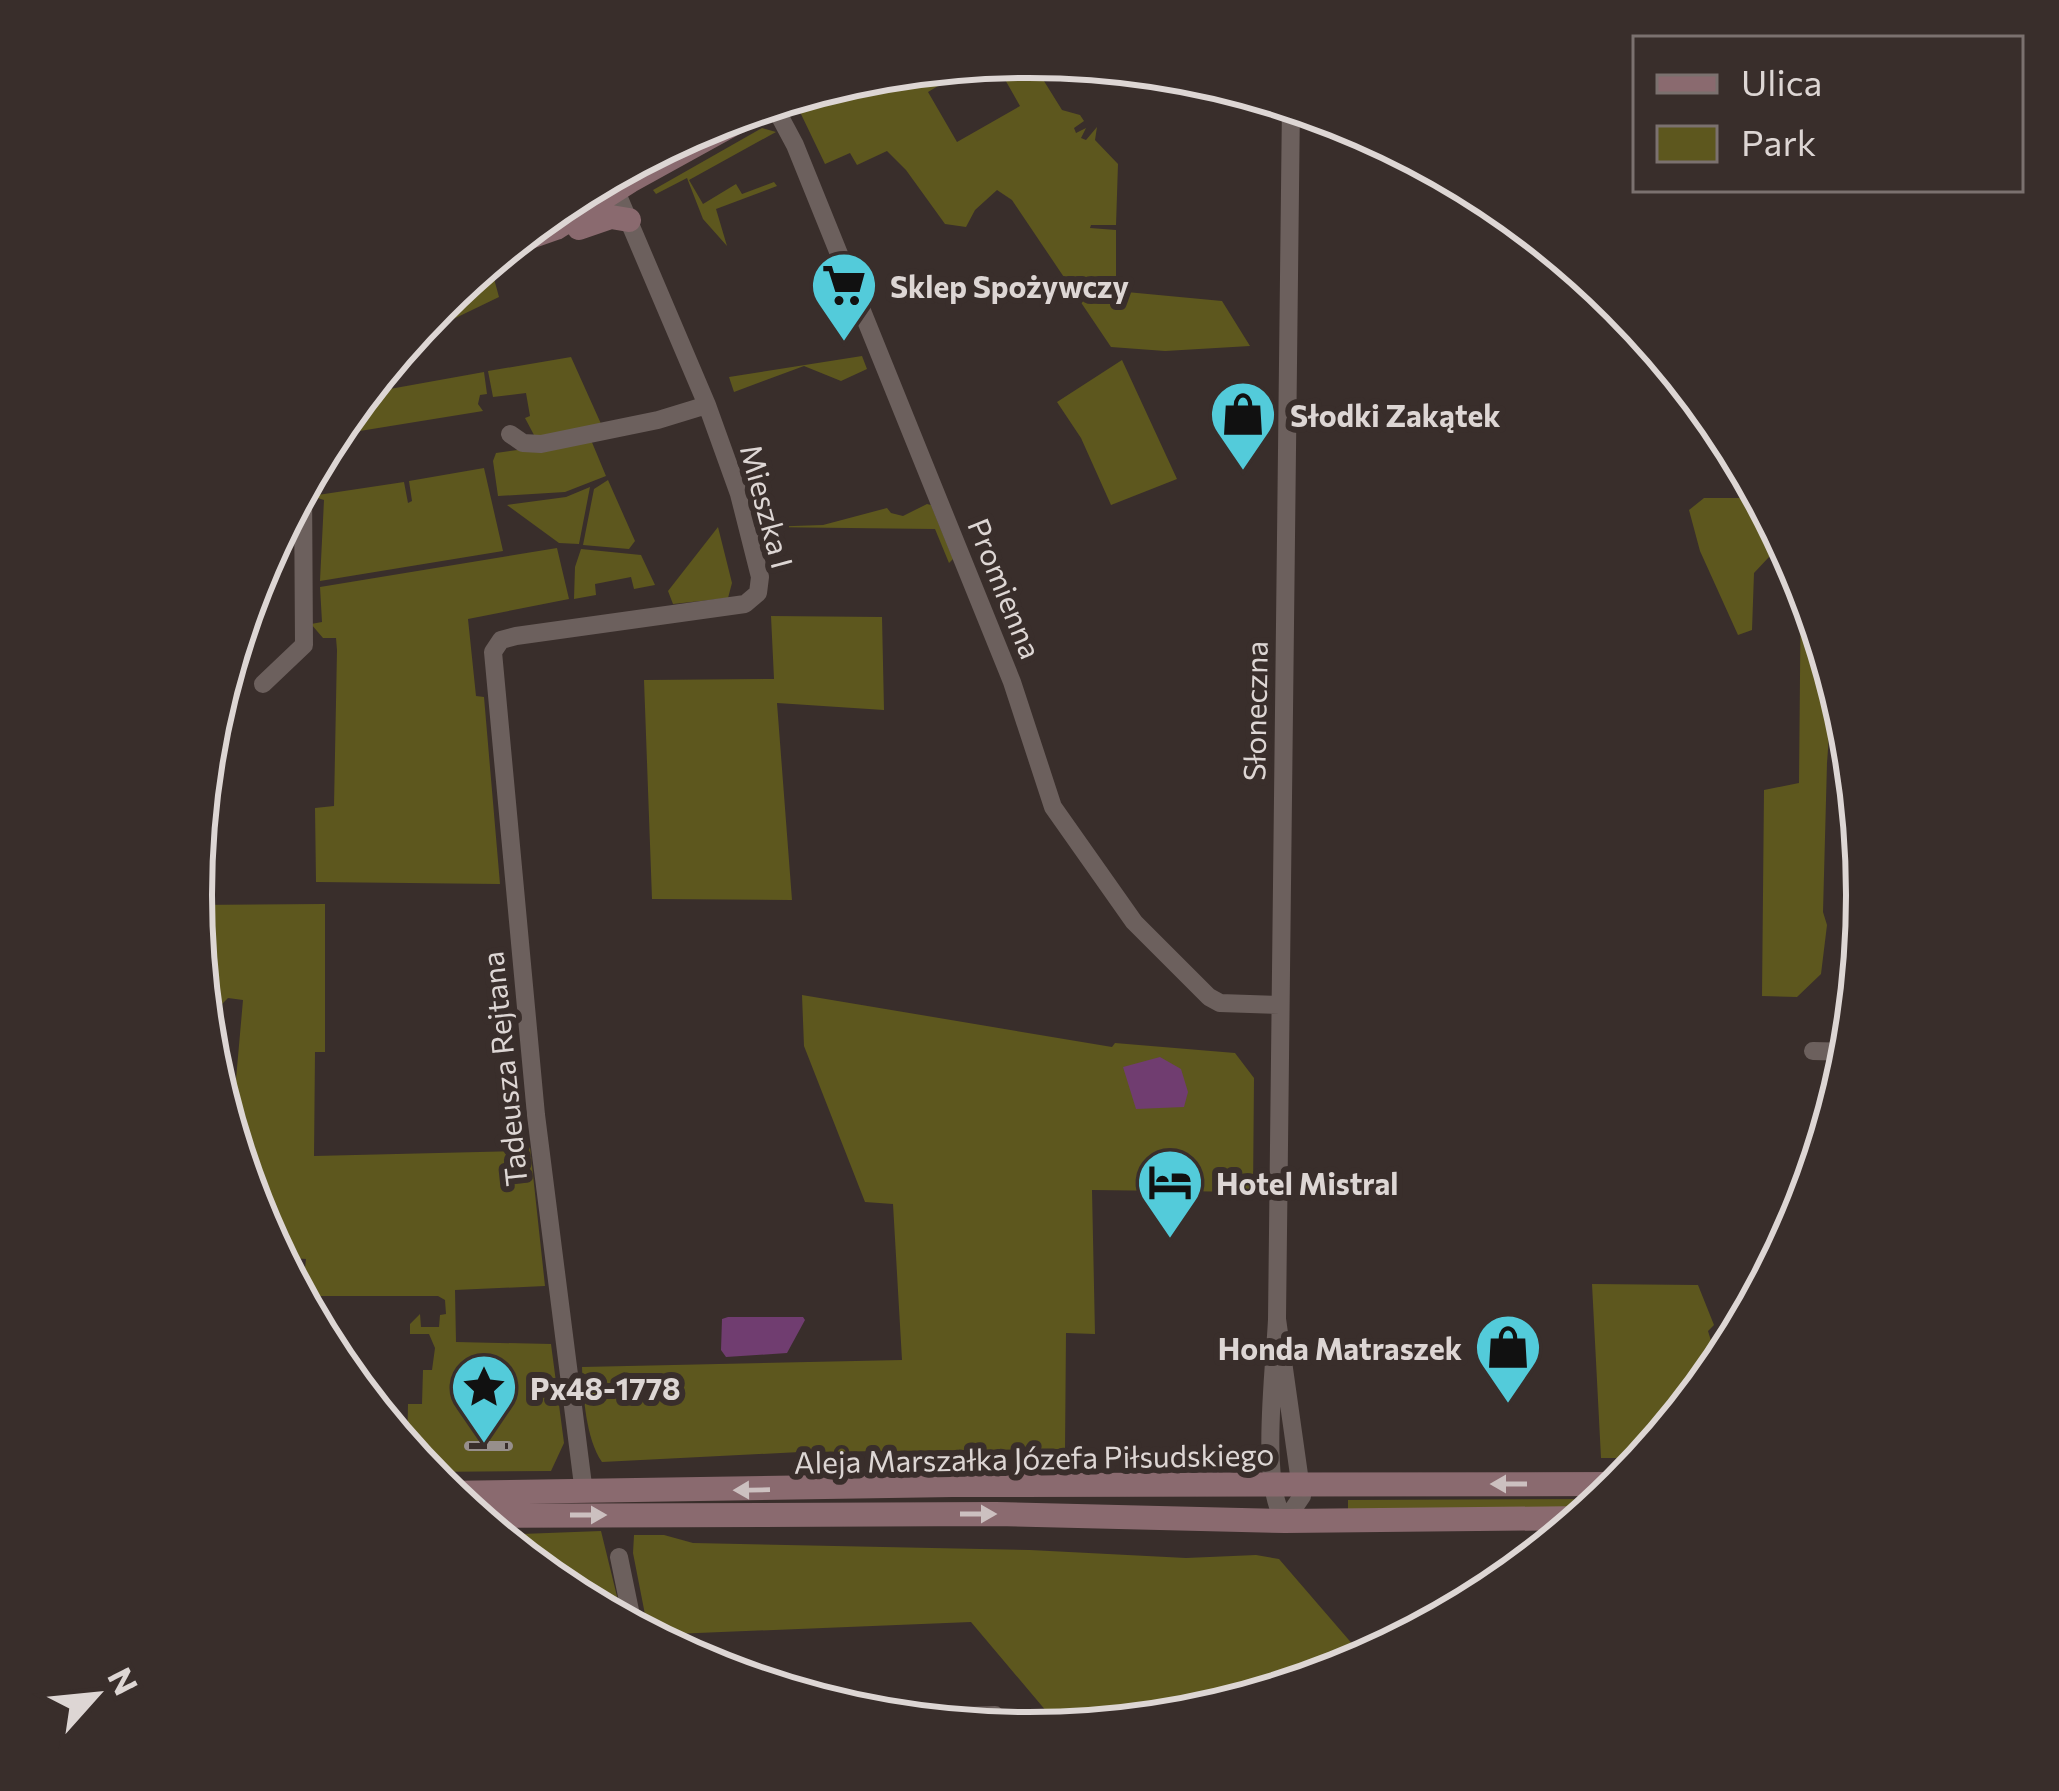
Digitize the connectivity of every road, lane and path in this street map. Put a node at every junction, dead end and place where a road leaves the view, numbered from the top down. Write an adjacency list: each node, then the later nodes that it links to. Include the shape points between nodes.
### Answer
1 (781, 117): 11 (street, Promienna, via 1012,682 1053,808 1135,922 1209,997)
2 (1291, 121): 11 (street, Słoneczna)
3 (616, 191): 4 (street, Mieszka I)
4 (629, 220): 5 (main road); 6 (street, Mieszka I)
5 (553, 232)
6 (707, 405): 7 (street, via 541,444); 9 (street, Mieszka I, via 748,526 760,577 755,598)
7 (510, 434)
8 (303, 521): 10 (street, via 304,645)
9 (501, 640): 19 (street, Tadeusza Rejtana, via 493,652 536,1115)
10 (263, 684)
11 (1280, 1005): 14 (street, Słoneczna)
12 (1813, 1051): 13 (street)
13 (1832, 1051)
14 (1277, 1319): 15 (street, Słoneczna); 17 (street, Słoneczna)
15 (1301, 1484): 16 (main road, Aleja Marszałka Józefa Piłsudskiego, one-way to 15); 17 (main road, Aleja Marszałka Józefa Piłsudskiego); 22 (street, via 1300,1503)
16 (1597, 1484)
17 (1273, 1485): 19 (main road, Aleja Marszałka Józefa Piłsudskiego, one-way to 19); 22 (street, Słoneczna)
18 (472, 1493): 19 (main road, Aleja Marszałka Józefa Piłsudskiego)
19 (584, 1493)
20 (497, 1516): 22 (main road, Aleja Marszałka Józefa Piłsudskiego, one-way to 22)
21 (1559, 1518): 22 (main road, Aleja Marszałka Józefa Piłsudskiego)
22 (1285, 1521)
23 (620, 1557): 24 (street)
24 (630, 1608)

